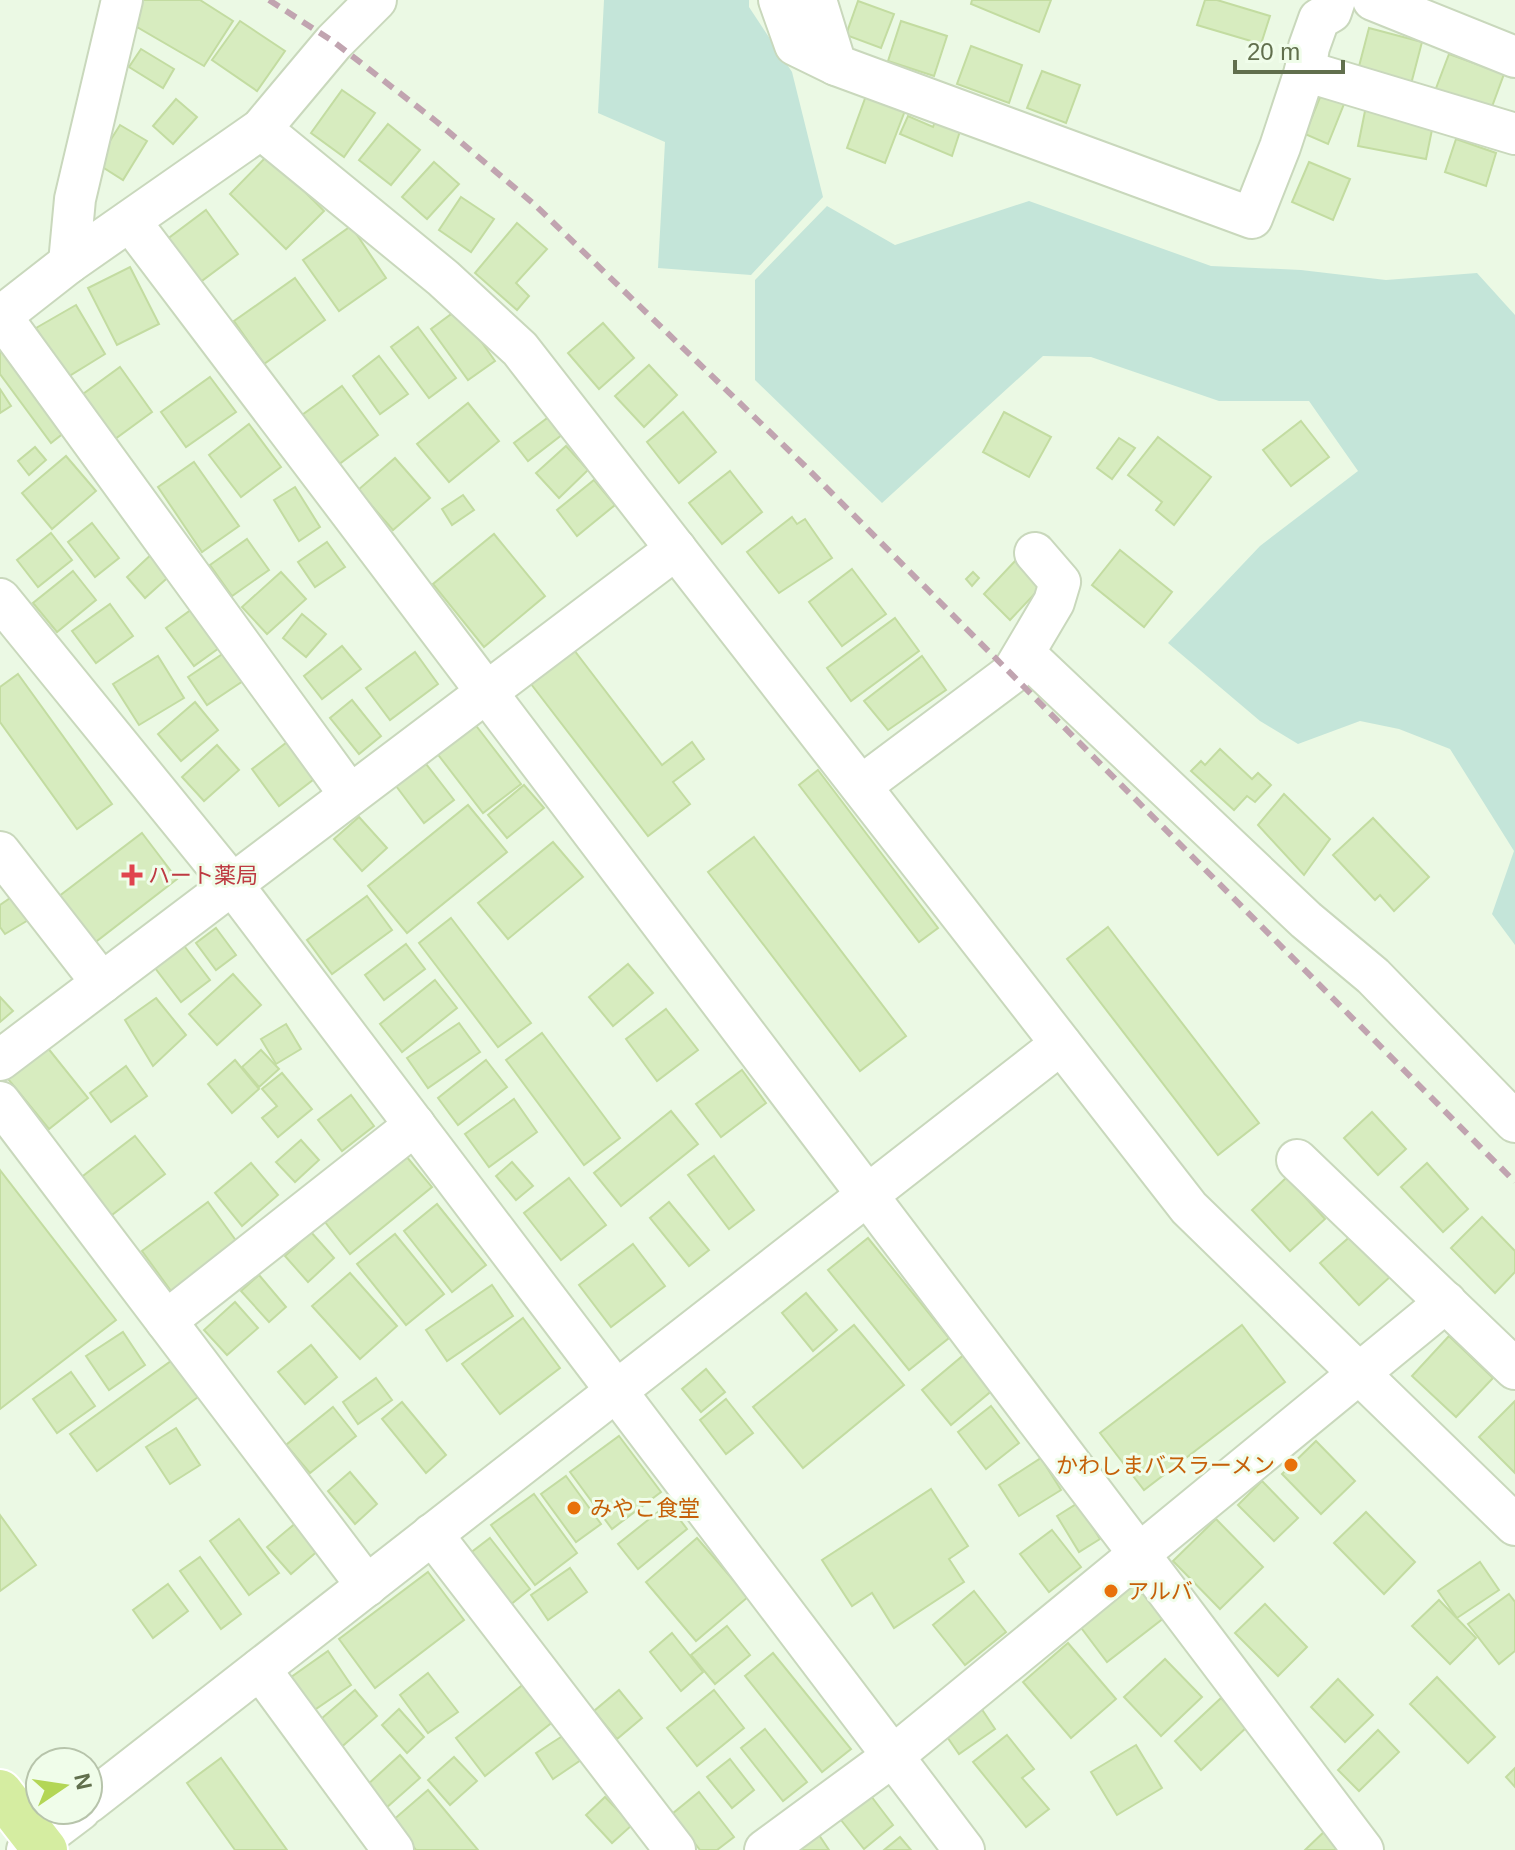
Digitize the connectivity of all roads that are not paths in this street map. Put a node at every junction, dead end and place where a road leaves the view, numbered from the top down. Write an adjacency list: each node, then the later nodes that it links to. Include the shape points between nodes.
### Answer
1 (122, 0): 13 (street, via 75,199)
2 (376, 0): 10 (street)
3 (779, 0): 8 (street, via 795,45)
4 (816, 0): 8 (street)
5 (1335, 0): 9 (street, via 1331,12 1319,19)
6 (1373, 0): 7 (street)
7 (1515, 57)
8 (836, 65): 9 (street, via 1252,218)
9 (1305, 71): 11 (street)
10 (261, 129): 12 (street); 15 (street, via 443,278 520,349)
11 (1515, 134)
12 (130, 221): 13 (street); 19 (street)
13 (69, 263): 14 (street)
14 (1, 317): 21 (street)
15 (676, 549): 19 (street); 20 (street)
16 (1035, 553): 18 (street, via 1060,582)
17 (0, 599): 23 (street)
18 (1025, 654): 20 (street, via 1012,673); 28 (street, via 1306,920 1373,976)
19 (487, 692): 21 (street); 31 (street)
20 (861, 786): 25 (street)
21 (350, 795): 23 (street)
22 (0, 852): 24 (street)
23 (232, 884): 24 (street); 29 (street)
24 (102, 983): 26 (street)
25 (1061, 1044): 31 (street); 35 (street, via 1189,1208)
26 (0, 1060)
27 (0, 1102): 33 (street)
28 (1515, 1122)
29 (415, 1125): 33 (street); 36 (street)
30 (1297, 1160): 32 (street)
31 (868, 1195): 36 (street); 39 (street)
32 (1446, 1302): 34 (street); 35 (street)
33 (166, 1321): 40 (street)
34 (1515, 1369)
35 (1359, 1374): 37 (street); 39 (street)
36 (616, 1391): 38 (street); 42 (street)
37 (1515, 1525)
38 (432, 1534): 40 (street); 48 (street)
39 (1139, 1554): 42 (street); 51 (street)
40 (367, 1586): 41 (street)
41 (260, 1669): 43 (street); 47 (street)
42 (893, 1756): 49 (street); 50 (street)
43 (104, 1791)
44 (0, 1792): 46 (highway)
45 (61, 1826): 46 (street)
46 (37, 1847)
47 (393, 1850)
48 (675, 1850)
49 (765, 1850)
50 (964, 1850)
51 (1363, 1850)

